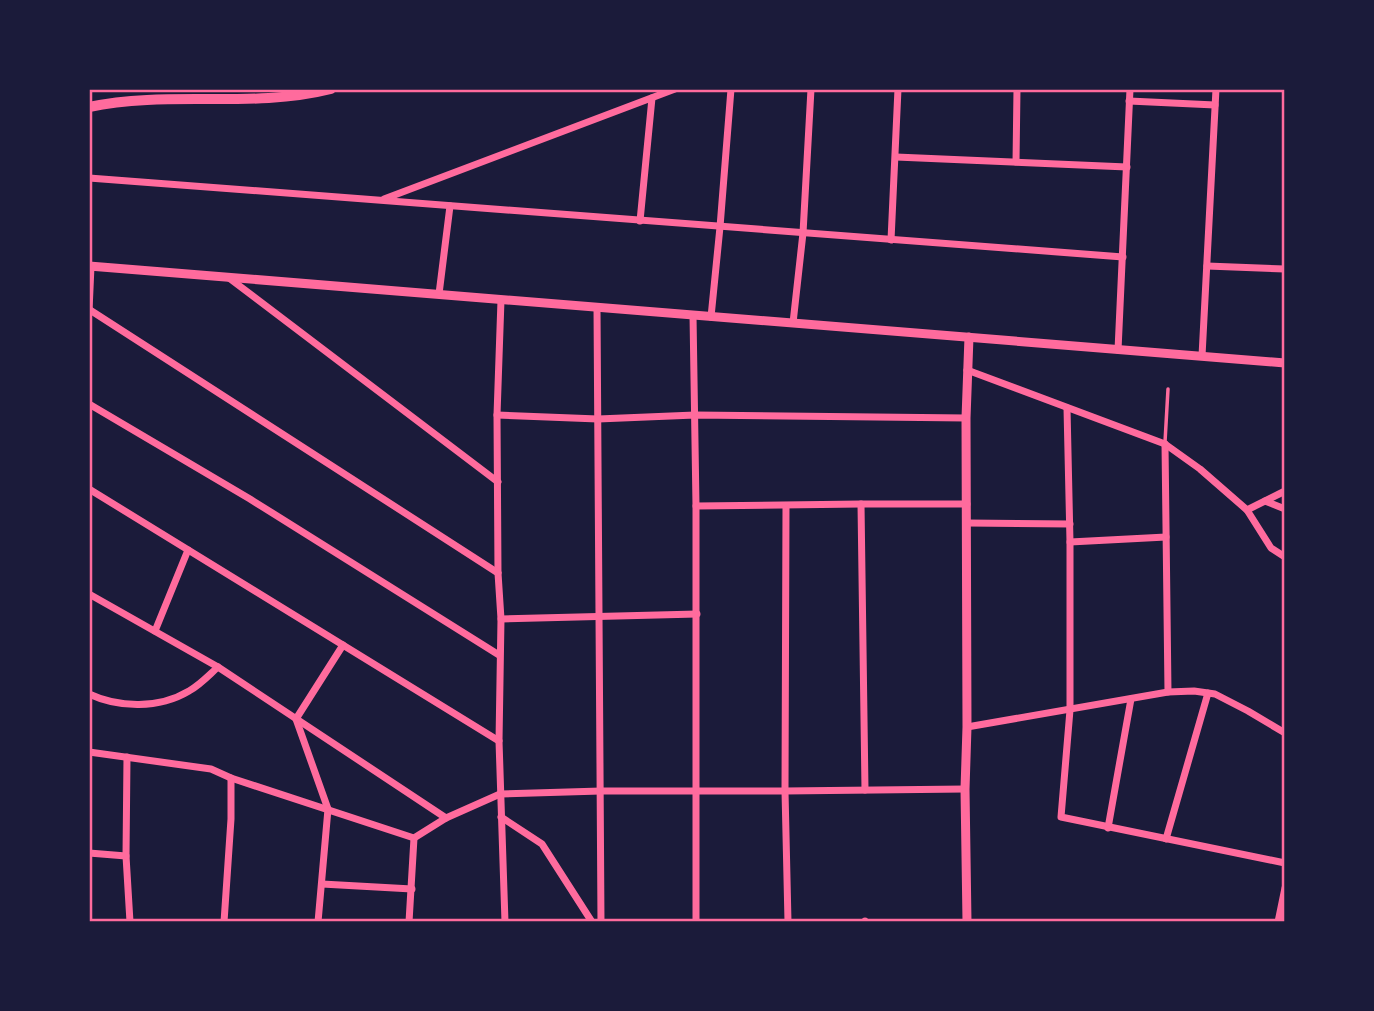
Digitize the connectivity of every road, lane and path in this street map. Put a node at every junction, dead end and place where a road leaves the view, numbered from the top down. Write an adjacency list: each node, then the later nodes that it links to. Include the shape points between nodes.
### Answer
1 (331, 89): 12 (main road, via 261,99 141,100)
2 (675, 89): 9 (street)
3 (731, 89): 20 (street)
4 (811, 89): 21 (street)
5 (898, 89): 13 (street)
6 (1017, 89): 14 (street)
7 (1130, 89): 10 (street)
8 (1216, 89): 11 (street)
9 (652, 98): 17 (street); 19 (street)
10 (1129, 100): 11 (street); 15 (street)
11 (1215, 105): 25 (street)
12 (89, 107)
13 (896, 157): 14 (street); 22 (street)
14 (1016, 162): 15 (street)
15 (1127, 167): 23 (street)
16 (89, 178): 17 (street)
17 (380, 201): 18 (street)
18 (450, 206): 19 (street); 28 (street)
19 (640, 221): 20 (street)
20 (720, 227): 21 (street); 33 (street)
21 (803, 233): 22 (street); 34 (street)
22 (891, 240): 23 (street)
23 (1123, 257): 36 (street)
24 (90, 266): 27 (street); 31 (street)
25 (1207, 266): 26 (street); 37 (street)
26 (1285, 269)
27 (229, 278): 28 (street); 49 (street)
28 (439, 295): 29 (street)
29 (501, 300): 30 (street); 44 (street)
30 (597, 307): 32 (street); 47 (street)
31 (89, 311): 65 (street)
32 (693, 315): 33 (street); 45 (street)
33 (711, 317): 34 (street)
34 (793, 323): 35 (street)
35 (969, 337): 36 (street); 39 (street)
36 (1118, 350): 37 (street)
37 (1202, 356): 38 (street)
38 (1285, 363)
39 (967, 370): 42 (street); 46 (street)
40 (1168, 389): 48 (lane)
41 (91, 405): 43 (street); 72 (street)
42 (1067, 408): 48 (street); 60 (street)
43 (89, 415)
44 (497, 415): 47 (street); 49 (street)
45 (695, 415): 46 (street); 47 (street); 55 (street)
46 (966, 418): 54 (street)
47 (598, 419): 68 (street)
48 (1165, 444): 58 (street); 61 (street)
49 (498, 482): 65 (street)
50 (89, 489): 63 (street)
51 (1285, 491): 52 (street)
52 (1265, 501): 57 (street); 58 (street)
53 (861, 504): 54 (street); 56 (street); 88 (street)
54 (967, 504): 59 (street)
55 (696, 506): 56 (street); 67 (street)
56 (786, 506): 90 (street)
57 (1285, 509)
58 (1247, 510): 64 (street, via 1271,548)
59 (967, 523): 60 (street); 80 (street)
60 (1070, 524): 62 (street)
61 (1166, 537): 62 (street); 74 (street)
62 (1070, 542): 78 (street)
63 (188, 550): 70 (street); 71 (street)
64 (1285, 557)
65 (498, 573): 69 (street)
66 (89, 594): 70 (street)
67 (697, 614): 68 (street); 87 (street)
68 (599, 616): 69 (street); 89 (street)
69 (501, 619): 72 (street)
70 (155, 631): 73 (street)
71 (343, 645): 79 (street); 82 (street)
72 (499, 654): 82 (street)
73 (218, 667): 76 (street, via 190,691 161,701 116,704); 79 (street)
74 (1168, 692): 75 (street); 77 (street)
75 (1208, 693): 81 (street); 97 (street)
76 (89, 694)
77 (1131, 699): 78 (street); 95 (street)
78 (1070, 710): 80 (street); 95 (street, via 1061,817)
79 (296, 719): 92 (street); 94 (street)
80 (967, 727): 86 (street)
81 (1285, 733)
82 (499, 741): 91 (street)
83 (89, 752): 84 (street)
84 (127, 757): 85 (street, via 211,769); 99 (street)
85 (232, 778): 92 (street); 105 (street)
86 (965, 789): 88 (street); 113 (street)
87 (697, 790): 89 (street); 90 (street); 111 (street)
88 (864, 790): 90 (street)
89 (601, 791): 91 (street); 110 (street)
90 (785, 792): 112 (street)
91 (500, 794): 93 (street); 94 (street)
92 (328, 809): 96 (street); 101 (street)
93 (501, 817): 108 (street); 109 (street, via 542,844)
94 (446, 818): 96 (street)
95 (1108, 828): 97 (street)
96 (414, 838): 103 (street)
97 (1166, 839): 100 (street)
98 (89, 853): 99 (street)
99 (127, 856): 104 (street)
100 (1285, 863)
101 (322, 884): 103 (street); 106 (street)
102 (1285, 888): 114 (street)
103 (412, 889): 107 (street)
104 (130, 922)
105 (224, 922)
106 (318, 922)
107 (409, 922)
108 (505, 922)
109 (592, 922)
110 (601, 922)
111 (696, 922)
112 (788, 922)
113 (967, 922)
114 (1278, 922)

